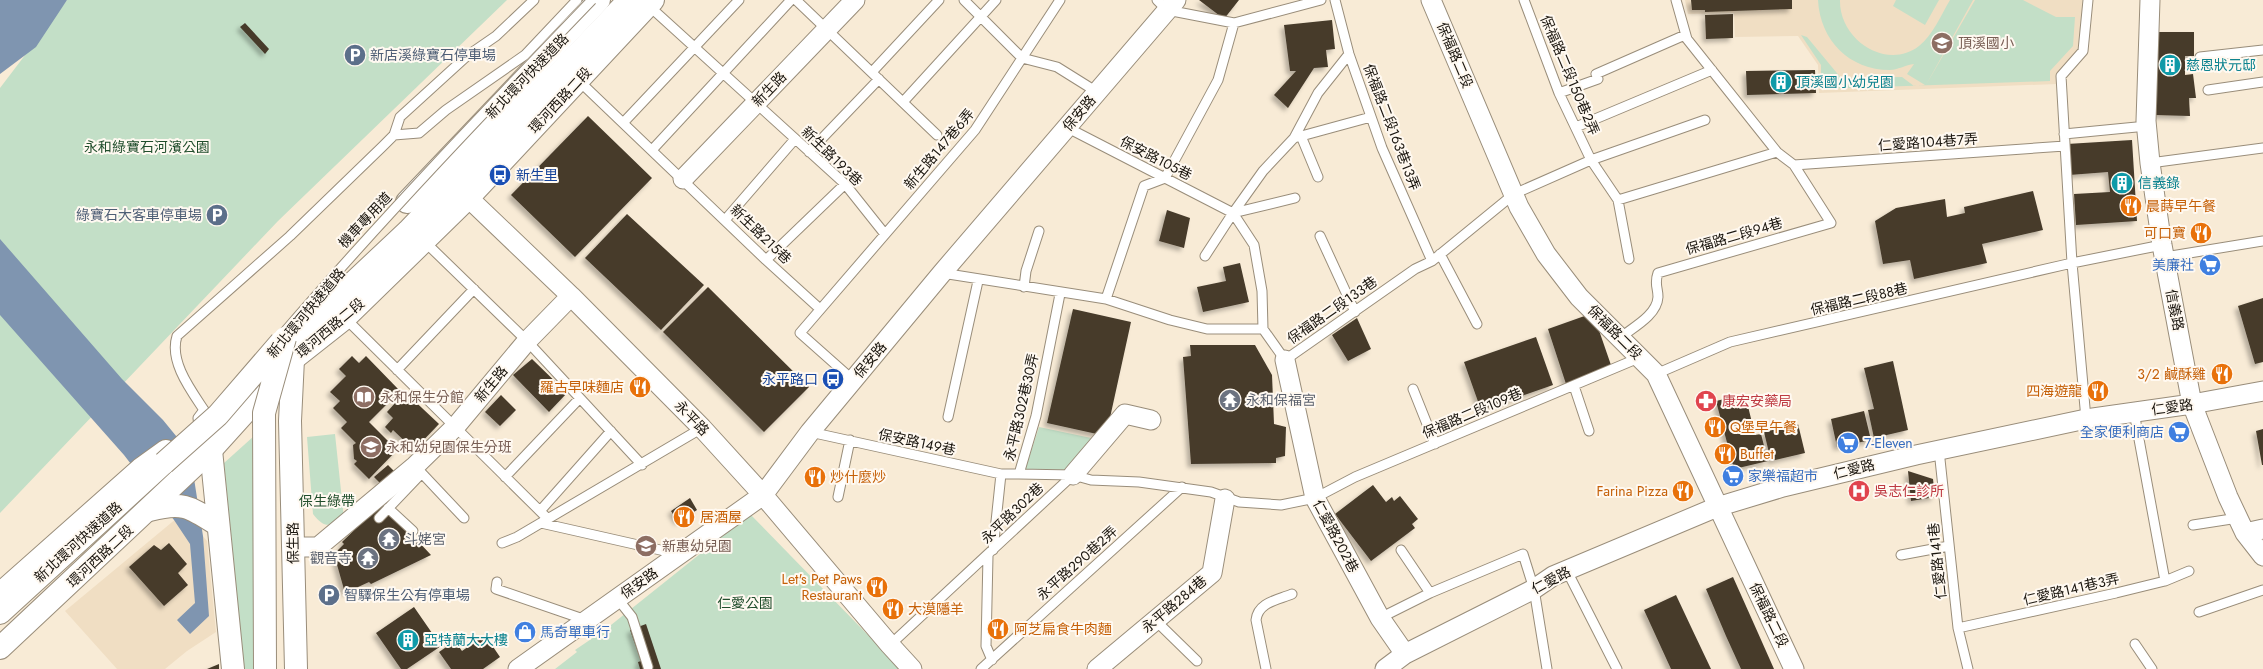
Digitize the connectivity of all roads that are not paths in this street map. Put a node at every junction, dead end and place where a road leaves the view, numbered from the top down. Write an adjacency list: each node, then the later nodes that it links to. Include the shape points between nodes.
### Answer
1 (534, 0): 49 (lane, via 496,36 467,56 400,117)
2 (578, 0): 49 (lane, via 525,55 446,110 419,133)
3 (592, 0): 122 (lane, 機車專用道, bridge, via 338,269 206,423)
4 (599, 0): 97 (main road, 新北環河快速道路, bridge, via 341,270)
5 (739, 0): 26 (lane)
6 (791, 0): 33 (lane)
7 (796, 0): 24 (lane)
8 (855, 0): 24 (street, 新生路)
9 (939, 0): 32 (lane)
10 (964, 0): 22 (lane)
11 (996, 0): 22 (lane)
12 (1060, 0): 30 (lane, 新生路147巷6弄)
13 (1321, 0): 23 (lane)
14 (1335, 0): 28 (lane, 保福路二段163巷13弄)
15 (1431, 0): 66 (street, 保福路二段)
16 (1524, 0): 39 (lane, 保福路二段150巷2弄)
17 (1676, 0): 25 (lane)
18 (2088, 0): 48 (lane, via 2083,51 2061,76)
19 (2150, 0): 45 (street, 信義路)
20 (643, 2): 26 (lane, 新生路193巷); 35 (main road, 環河西路二段); 65 (main road, 環河西路二段)
21 (1167, 3): 23 (lane); 38 (street, 保安路)
22 (981, 17): 30 (lane); 40 (lane)
23 (1234, 23): 62 (lane, via 1218,80)
24 (827, 29): 32 (lane); 41 (street, 新生路)
25 (1685, 35): 31 (lane); 39 (lane, via 1596,74 1598,78)
26 (694, 46): 33 (lane, 新生路193巷); 44 (lane)
27 (2263, 50): 29 (lane)
28 (1349, 54): 42 (lane, 保福路二段163巷13弄); 51 (lane, via 1318,93)
29 (2200, 57)
30 (1022, 58): 38 (lane, via 1056,66); 72 (lane, 新生路147巷6弄, via 976,130)
31 (1712, 70): 47 (lane); 57 (lane)
32 (872, 72): 34 (lane)
33 (722, 73): 41 (lane, 新生路193巷); 55 (lane)
34 (879, 79): 40 (lane); 56 (lane)
35 (578, 80): 44 (lane, 新生路215巷); 65 (main road, 環河西路二段)
36 (2263, 82): 37 (lane)
37 (2208, 90)
38 (1097, 92): 46 (street, 保安路)
39 (1559, 93): 47 (lane, 保福路二段150巷2弄)
40 (903, 102): 50 (lane)
41 (756, 103): 52 (lane, 新生路193巷); 63 (street, 新生路)
42 (1371, 117): 51 (lane); 81 (lane, 保福路二段163巷13弄)
43 (1705, 120): 58 (lane, 保福路二段133巷)
44 (624, 123): 55 (lane, 新生路215巷)
45 (2147, 126): 48 (lane); 59 (street, 信義路)
46 (1066, 127): 62 (lane, 保安路105巷); 83 (street, 保安路)
47 (1576, 127): 58 (lane, 保福路二段150巷2弄)
48 (2064, 134): 53 (lane)
49 (394, 135): 112 (lane, via 290,236 177,336 174,345 176,361 204,410 198,418)
50 (937, 135)
51 (1297, 137): 61 (lane); 69 (lane, via 1263,171)
52 (795, 139): 56 (lane, 新生路193巷); 70 (lane)
53 (2065, 146): 60 (lane, 仁愛路104巷7弄); 82 (lane)
54 (2263, 148): 59 (lane)
55 (652, 150): 63 (lane, 新生路215巷)
56 (809, 152): 64 (lane, 新生路193巷)
57 (1777, 152): 60 (lane); 68 (lane)
58 (1591, 160): 66 (lane, 保福路二段133巷); 68 (lane, 保福路二段150巷2弄)
59 (2150, 163): 76 (street, 信義路)
60 (1794, 165): 95 (lane, 保福路二段94巷, via 1831,223 1658,273 1655,282 1658,297 1654,309)
61 (1318, 177)
62 (1165, 178): 69 (lane, 保安路105巷); 89 (lane, via 1144,186)
63 (683, 179): 70 (lane, 新生路215巷)
64 (845, 184): 72 (lane, 新生路193巷); 80 (lane)
65 (461, 191): 74 (main road, 環河西路二段); 88 (street, 永平路); 97 (main road, 環河西路二段, via 408,231)
66 (1514, 194): 77 (lane, 保福路二段133巷); 95 (street, 保福路二段, via 1546,254 1579,297)
67 (1295, 198): 69 (lane)
68 (1618, 200): 79 (lane)
69 (1233, 213): 78 (lane); 94 (lane, via 1254,245 1262,291)
70 (725, 220): 80 (lane, 新生路215巷)
71 (1039, 231): 85 (lane, via 1026,271)
72 (884, 234): 90 (lane, 新生路147巷6弄, via 870,254)
73 (1320, 236): 91 (lane)
74 (424, 240): 86 (lane); 92 (main road, 環河西路二段)
75 (2263, 241): 76 (lane, 保福路二段88巷)
76 (2164, 251): 82 (lane, 保福路二段88巷); 107 (street, 信義路)
77 (1440, 254): 81 (lane, 保福路二段133巷); 93 (lane)
78 (1205, 256)
79 (1629, 259)
80 (766, 260): 90 (lane, 新生路215巷)
81 (1432, 261): 91 (lane, 保福路二段133巷, via 1416,269)
82 (2072, 263): 101 (lane, 保福路二段88巷, via 1730,342); 110 (lane)
83 (942, 273): 84 (lane); 102 (street, 保安路)
84 (978, 280): 85 (lane); 109 (lane)
85 (1024, 287): 87 (lane)
86 (474, 290): 96 (lane); 100 (lane)
87 (1060, 294): 89 (lane); 126 (lane, 永平路302巷30弄, via 1036,416)
88 (571, 296): 96 (street, 新生路); 114 (street, 永平路)
89 (1106, 299): 94 (lane, via 1207,329)
90 (820, 309): 102 (lane, 新生路147巷6弄, via 800,333)
91 (1354, 312): 99 (lane, 保福路二段133巷)
92 (345, 318): 97 (main road, 環河西路二段); 100 (lane)
93 (1477, 324)
94 (1263, 329): 99 (lane, 保福路二段133巷)
95 (1621, 337): 98 (street, 保福路二段)
96 (527, 341): 106 (lane); 113 (street, 新生路)
97 (287, 348): 112 (main road, 環河西路二段); 120 (main road, 環河西路二段); 122 (main road, 新北環河快速道路, bridge); 147 (main road, 保生路); 178 (main road, bridge, via 264,413)
98 (1641, 358): 101 (street, 保福路二段); 103 (lane, 保福路二段109巷)
99 (1285, 360): 132 (street, 仁愛路202巷)
100 (397, 370): 113 (lane)
101 (1656, 374): 134 (street, 保福路二段)
102 (853, 380): 117 (street, 保安路)
103 (1574, 386): 116 (lane); 119 (lane, 保福路二段109巷)
104 (1413, 389): 119 (lane)
105 (2263, 391): 107 (street, 仁愛路)
106 (580, 398): 115 (lane); 128 (lane)
107 (2192, 404): 108 (street, 仁愛路); 143 (street, 信義路)
108 (2134, 412): 110 (street, 仁愛路); 155 (lane)
109 (948, 417)
110 (2086, 419): 121 (street, 仁愛路)
111 (1151, 420): 127 (street, via 1125,414)
112 (199, 426): 120 (main road); 160 (main road, 環河西路二段, via 141,469)
113 (456, 426): 124 (street, 新生路); 128 (lane)
114 (702, 428): 123 (lane); 130 (street, 永平路)
115 (611, 431): 123 (lane); 137 (lane)
116 (1589, 431)
117 (810, 432): 118 (lane, 保安路149巷); 130 (street, 保安路)
118 (850, 440): 125 (lane, 保安路149巷); 131 (lane)
119 (1435, 444): 132 (lane, 保福路二段109巷, via 1355,477)
120 (211, 450): 136 (main road, 環河西路二段); 141 (main road)
121 (1939, 450): 134 (street, 仁愛路, via 1783,487); 146 (lane, 仁愛路141巷)
122 (164, 464): 164 (main road, 新北環河快速道路)
123 (642, 465): 140 (lane)
124 (418, 470): 135 (lane); 139 (lane); 147 (street, 新生路, via 318,548)
125 (1001, 474): 126 (lane, 保安路149巷); 149 (lane)
126 (1019, 474): 127 (lane, 永平路302巷30弄)
127 (1073, 475): 129 (lane, via 1091,480); 149 (lane, 永平路302巷)
128 (505, 477): 137 (lane)
129 (1182, 487): 133 (lane, via 1211,492); 173 (lane, 永平路290巷2弄)
130 (763, 495): 150 (street, 保安路); 170 (street, 永平路)
131 (838, 497)
132 (1315, 498): 133 (lane, via 1281,504); 165 (street, 仁愛路202巷)
133 (1225, 499): 167 (street, 永平路284巷, via 1212,573)
134 (1717, 507): 153 (street, 仁愛路); 175 (street, 保福路二段)
135 (388, 508): 138 (lane); 144 (lane)
136 (150, 510): 141 (main road, via 170,504 186,507); 171 (main road, 環河西路二段)
137 (540, 511): 140 (lane)
138 (379, 518)
139 (464, 518)
140 (544, 521): 145 (lane); 150 (lane)
141 (218, 525): 177 (main road)
142 (2193, 525): 143 (lane)
143 (2249, 527): 152 (street, 信義路)
144 (413, 531)
145 (502, 543)
146 (1949, 546): 151 (lane); 168 (lane, 仁愛路141巷)
147 (294, 547): 179 (main road, 保生路)
148 (1401, 550): 159 (lane)
149 (990, 553): 170 (lane, 永平路302巷); 173 (lane, via 986,646)
150 (679, 555): 162 (street, 保安路)
151 (1901, 555)
152 (2263, 556)
153 (1567, 571): 157 (street, 仁愛路, via 1553,576); 187 (lane)
154 (2189, 571): 155 (lane, 仁愛路141巷3弄)
155 (2165, 581): 168 (lane, 仁愛路141巷3弄)
156 (497, 582): 166 (lane, via 496,589)
157 (1534, 589): 159 (lane, via 1523,554); 172 (street, 仁愛路); 186 (lane)
158 (2263, 590): 163 (lane)
159 (1430, 593): 165 (lane)
160 (0, 594)
161 (1292, 594): 184 (lane, via 1264,605 1257,612 1256,620)
162 (617, 598): 166 (street, 保安路); 176 (lane, via 632,617)
163 (2199, 612)
164 (0, 613)
165 (1380, 618): 172 (street, 仁愛路202巷)
166 (586, 620): 180 (street, 保安路)
167 (1155, 620): 174 (lane); 183 (street, 永平路284巷)
168 (1958, 628): 188 (lane, 仁愛路141巷)
169 (2135, 644): 189 (lane)
170 (890, 645): 181 (street, 永平路)
171 (0, 648)
172 (1405, 654): 185 (street, 仁愛路)
173 (992, 660): 182 (lane, 永平路290巷2弄)
174 (1197, 661)
175 (1788, 666)
176 (648, 667)
177 (233, 669)
178 (265, 669)
179 (296, 669)
180 (518, 669)
181 (912, 669)
182 (981, 669)
183 (1097, 669)
184 (1266, 669)
185 (1385, 669)
186 (1547, 669)
187 (1617, 669)
188 (1968, 669)
189 (2152, 669)

